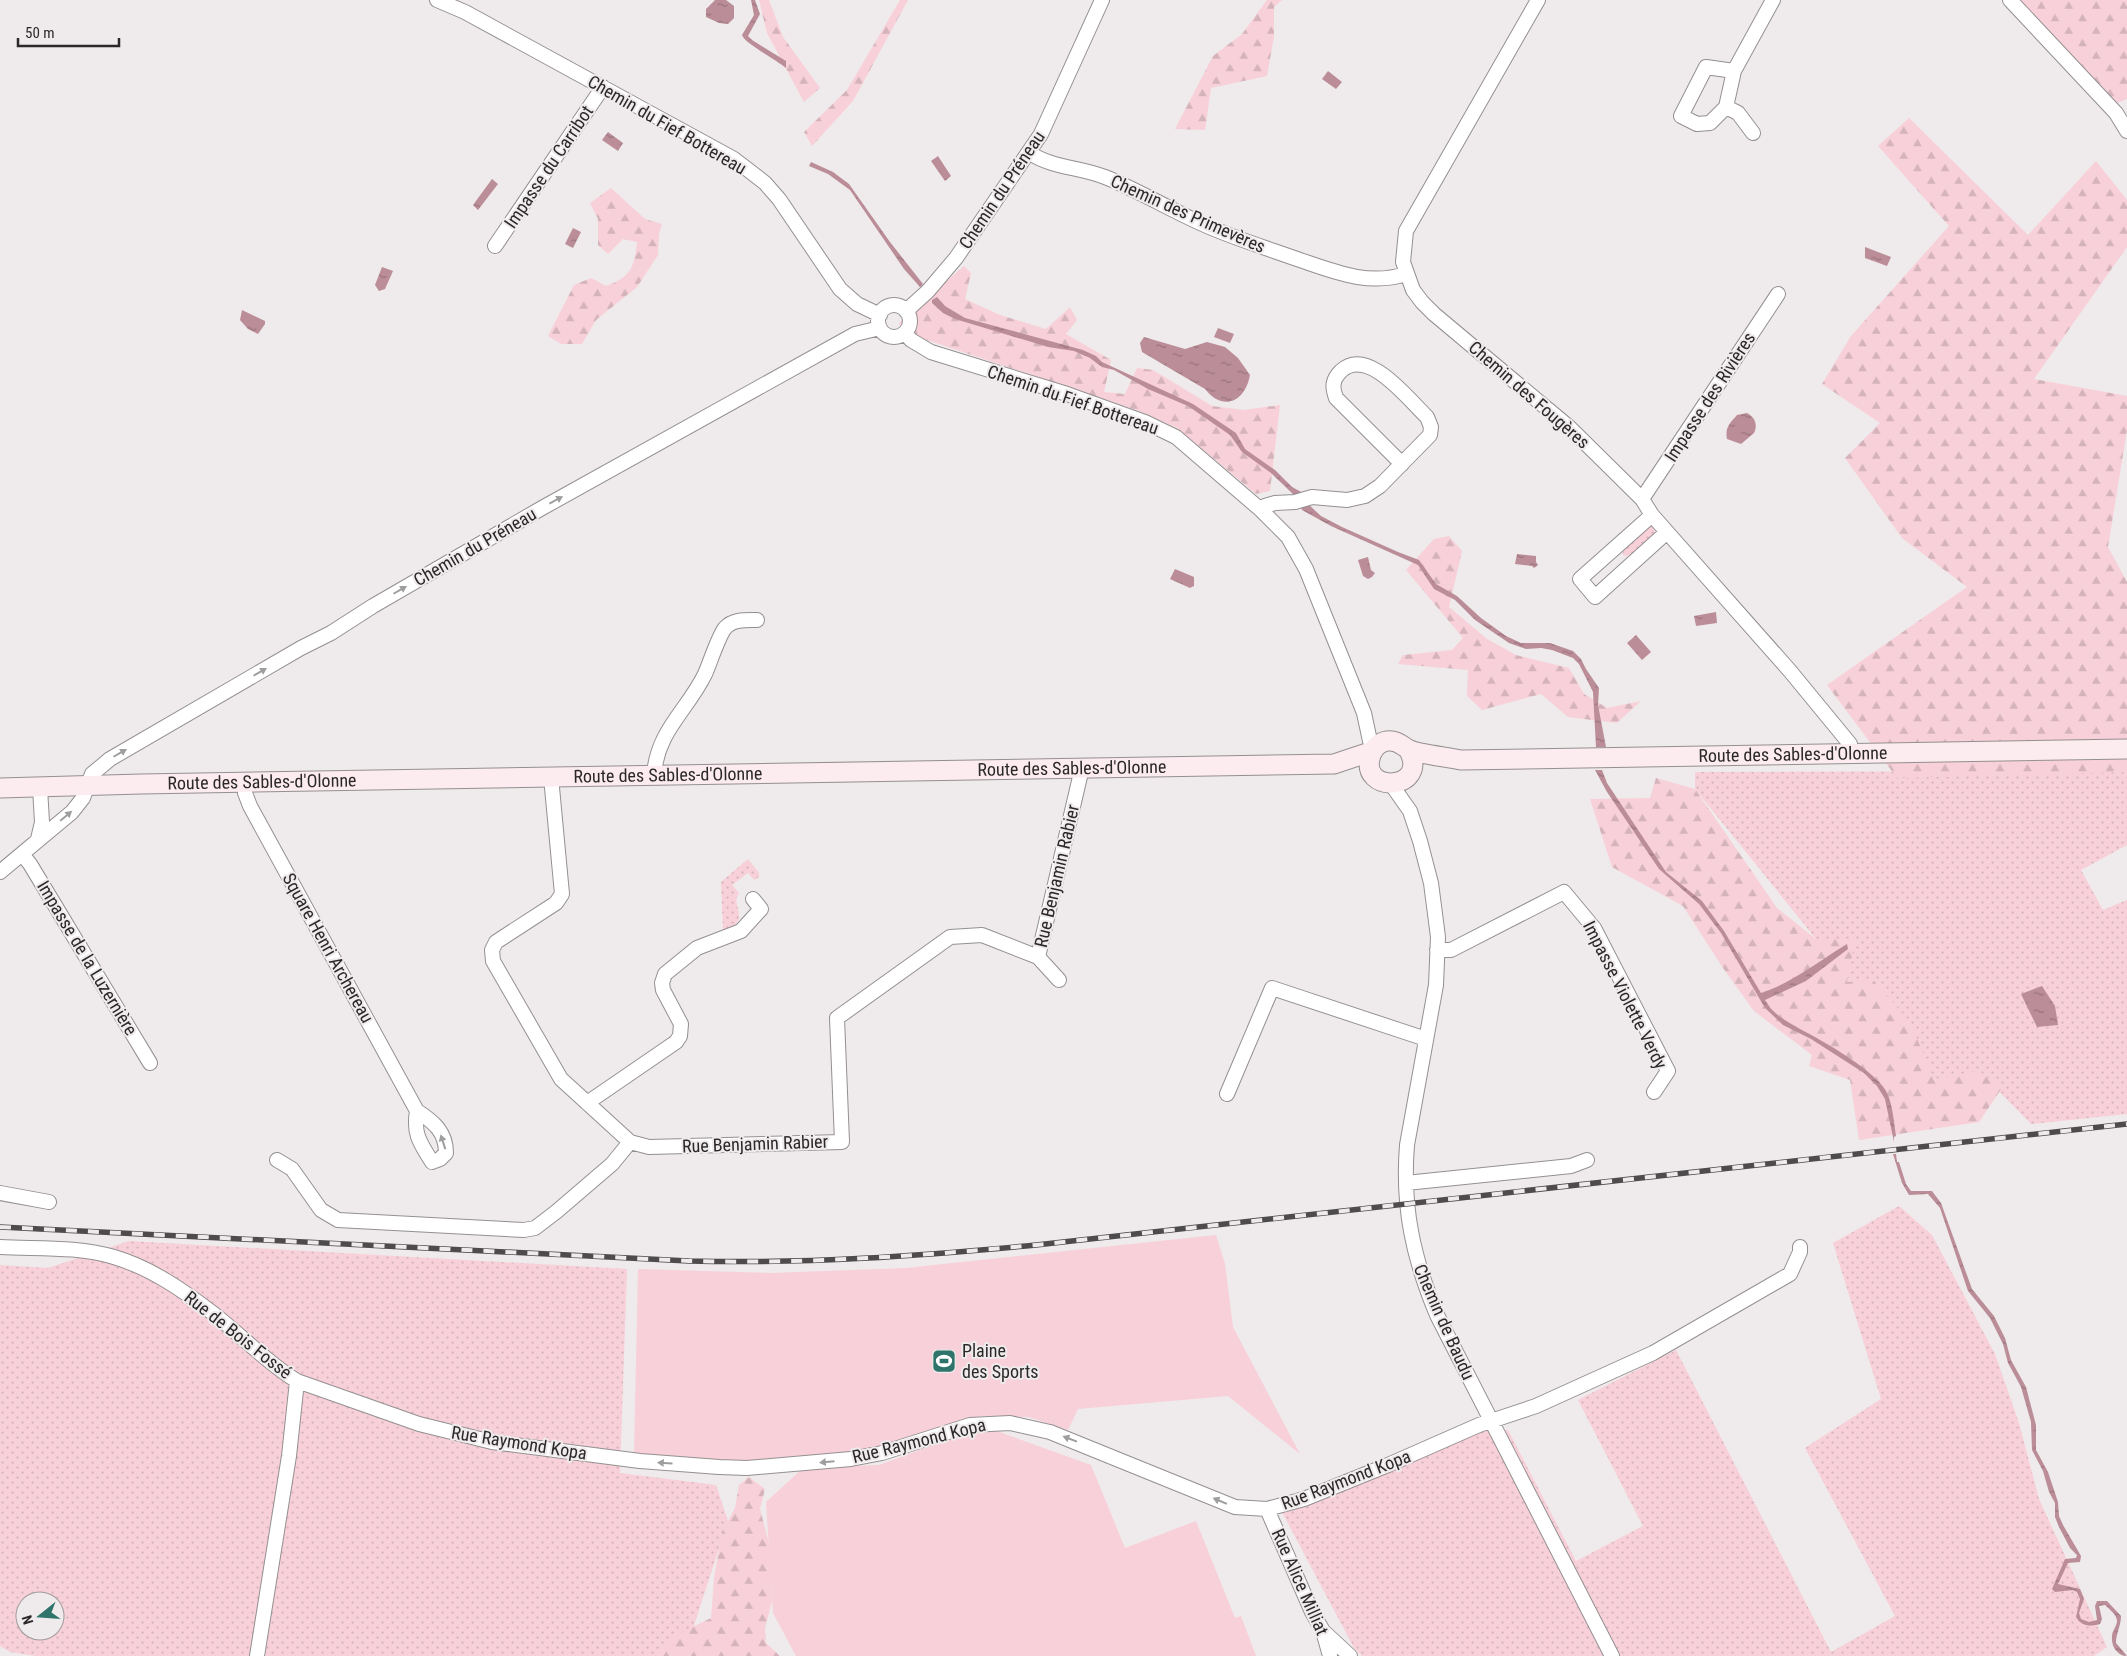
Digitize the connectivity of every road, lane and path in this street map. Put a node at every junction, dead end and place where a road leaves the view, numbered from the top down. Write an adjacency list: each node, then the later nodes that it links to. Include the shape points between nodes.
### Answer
1 (437, 0): 7 (street, Chemin du Fief Bottereau, via 465,12)
2 (1102, 0): 11 (street, Chemin du Préneau)
3 (1538, 0): 13 (street, Chemin des Fougères, via 1406,231 1403,256)
4 (1773, 0): 6 (street)
5 (2010, 0): 9 (street, via 2116,113)
6 (1734, 71): 8 (street); 8 (street, via 1706,67 1681,116 1697,124 1710,123)
7 (603, 88): 12 (street, Impasse du Carribot); 16 (street, Chemin du Fief Bottereau, via 734,159 765,183 796,221 840,289)
8 (1726, 108): 10 (street, via 1738,113)
9 (2127, 131)
10 (1753, 133)
11 (1030, 153): 13 (street, Chemin des Primevères, via 1049,163 1096,173 1206,226 1331,270 1372,280); 15 (street, Chemin du Préneau, via 956,258)
12 (494, 246)
13 (1406, 274): 19 (street, Chemin des Fougères, via 1413,290 1434,314 1569,426)
14 (1778, 294): 19 (street, Impasse des Rivières)
15 (906, 311): 16 (street, via 892,306 883,311); 17 (street, via 910,325)
16 (880, 321): 17 (street, via 882,332 891,337); 37 (street, Chemin du Préneau, one-way to 16, via 95,770 110,759 534,512)
17 (904, 334): 20 (street, Chemin du Fief Bottereau, via 931,352 1067,394 1144,422 1176,438)
18 (1402, 464): 18 (street, via 1430,435 1432,427 1426,417 1380,372 1361,363 1347,365 1336,376 1332,387 1336,398); 20 (street, via 1365,496 1347,500 1312,497 1275,503)
19 (1642, 500): 21 (street, Chemin des Fougères)
20 (1261, 510): 24 (street, Chemin du Fief Bottereau, via 1298,552 1364,713 1375,729)
21 (1652, 515): 22 (street, Chemin des Fougères); 22 (street, via 1580,579 1594,597)
22 (1668, 532): 27 (street, Chemin des Fougères, via 1790,671 1850,744)
23 (757, 620): 33 (street, via 738,620 725,628 704,676 666,732 655,760)
24 (1379, 747): 25 (main road, Route des Sables-d'Olonne, via 1400,742); 29 (main road, Route des Sables-d'Olonne); 31 (main road, via 1370,762)
25 (1408, 749): 28 (main road, Route des Sables-d'Olonne); 32 (main road, via 1412,760)
26 (2127, 750): 27 (main road, Route des Sables-d'Olonne)
27 (1851, 753): 28 (main road, Route des Sables-d'Olonne)
28 (1461, 760): 32 (main road, Route des Sables-d'Olonne)
29 (1334, 764): 30 (main road, Route des Sables-d'Olonne); 31 (main road, Route des Sables-d'Olonne)
30 (1082, 768): 33 (main road, Route des Sables-d'Olonne); 46 (street, Rue Benjamin Rabier)
31 (1373, 774): 36 (main road, Route des Sables-d'Olonne, via 1380,781)
32 (1409, 774): 36 (main road, Route des Sables-d'Olonne, via 1404,780); 40 (street, Chemin de Baudu)
33 (654, 775): 34 (main road, Route des Sables-d'Olonne)
34 (552, 777): 35 (main road, Route des Sables-d'Olonne); 52 (street, via 562,894 556,903 496,942 492,950 493,960 556,1072)
35 (245, 782): 37 (main road, Route des Sables-d'Olonne); 53 (street, Square Henri Archereau, via 250,806)
36 (1391, 784): 40 (street, Chemin de Baudu)
37 (86, 786): 39 (main road, Route des Sables-d'Olonne); 41 (street, Chemin du Préneau, one-way to 37, via 72,812 83,798)
38 (0, 788): 39 (main road, Route des Sables-d'Olonne)
39 (40, 788): 41 (street, via 42,822)
40 (1410, 811): 45 (street, Chemin de Baudu, via 1432,882)
41 (38, 839): 42 (street, Chemin du Préneau)
42 (22, 854): 43 (street, Chemin du Préneau); 49 (street, Impasse de la Luzernière)
43 (0, 872)
44 (753, 899): 52 (street, via 761,909 741,930 697,948 665,974 663,990 681,1024 676,1042)
45 (1437, 950): 48 (street, Chemin de Baudu, via 1436,984); 50 (street, Impasse Violette Verdy, via 1451,950 1564,892 1594,928 1668,1070)
46 (1038, 957): 47 (street); 54 (street, Rue Benjamin Rabier, via 982,936 950,937 837,1018 842,1142 649,1147)
47 (1059, 980)
48 (1426, 1038): 51 (street, via 1272,988); 57 (street, Chemin de Baudu, via 1407,1145)
49 (150, 1063)
50 (1654, 1092)
51 (1227, 1094)
52 (587, 1103): 54 (street)
53 (417, 1112)
54 (630, 1142): 55 (street, via 612,1164 551,1216 535,1228 524,1230 338,1220 320,1210 292,1169)
55 (277, 1160)
56 (1587, 1160): 57 (street, via 1571,1166)
57 (1406, 1183): 63 (street, Chemin de Baudu, via 1408,1222 1424,1284)
58 (0, 1193): 59 (street)
59 (49, 1202)
60 (1800, 1246): 63 (street, Rue Raymond Kopa, via 1790,1274 1653,1353 1536,1406)
61 (0, 1247): 62 (street, Rue de Bois Fossé, via 92,1252 135,1264 180,1290 239,1335 267,1362)
62 (297, 1381): 64 (street, Rue Raymond Kopa, one-way to 62, via 1235,1507 1026,1425 970,1425 882,1453 852,1459 719,1467 640,1461 492,1442 419,1424); 66 (street, Rue de Bois Fossé, via 289,1456)
63 (1490, 1420): 64 (street, Rue Raymond Kopa, via 1342,1485); 69 (street, Chemin de Baudu)
64 (1267, 1509): 65 (street, Rue Alice Milliat)
65 (1323, 1631): 67 (street, Rue Alice Milliat); 68 (street)
66 (257, 1656)
67 (1330, 1656)
68 (1350, 1656)
69 (1612, 1656)

